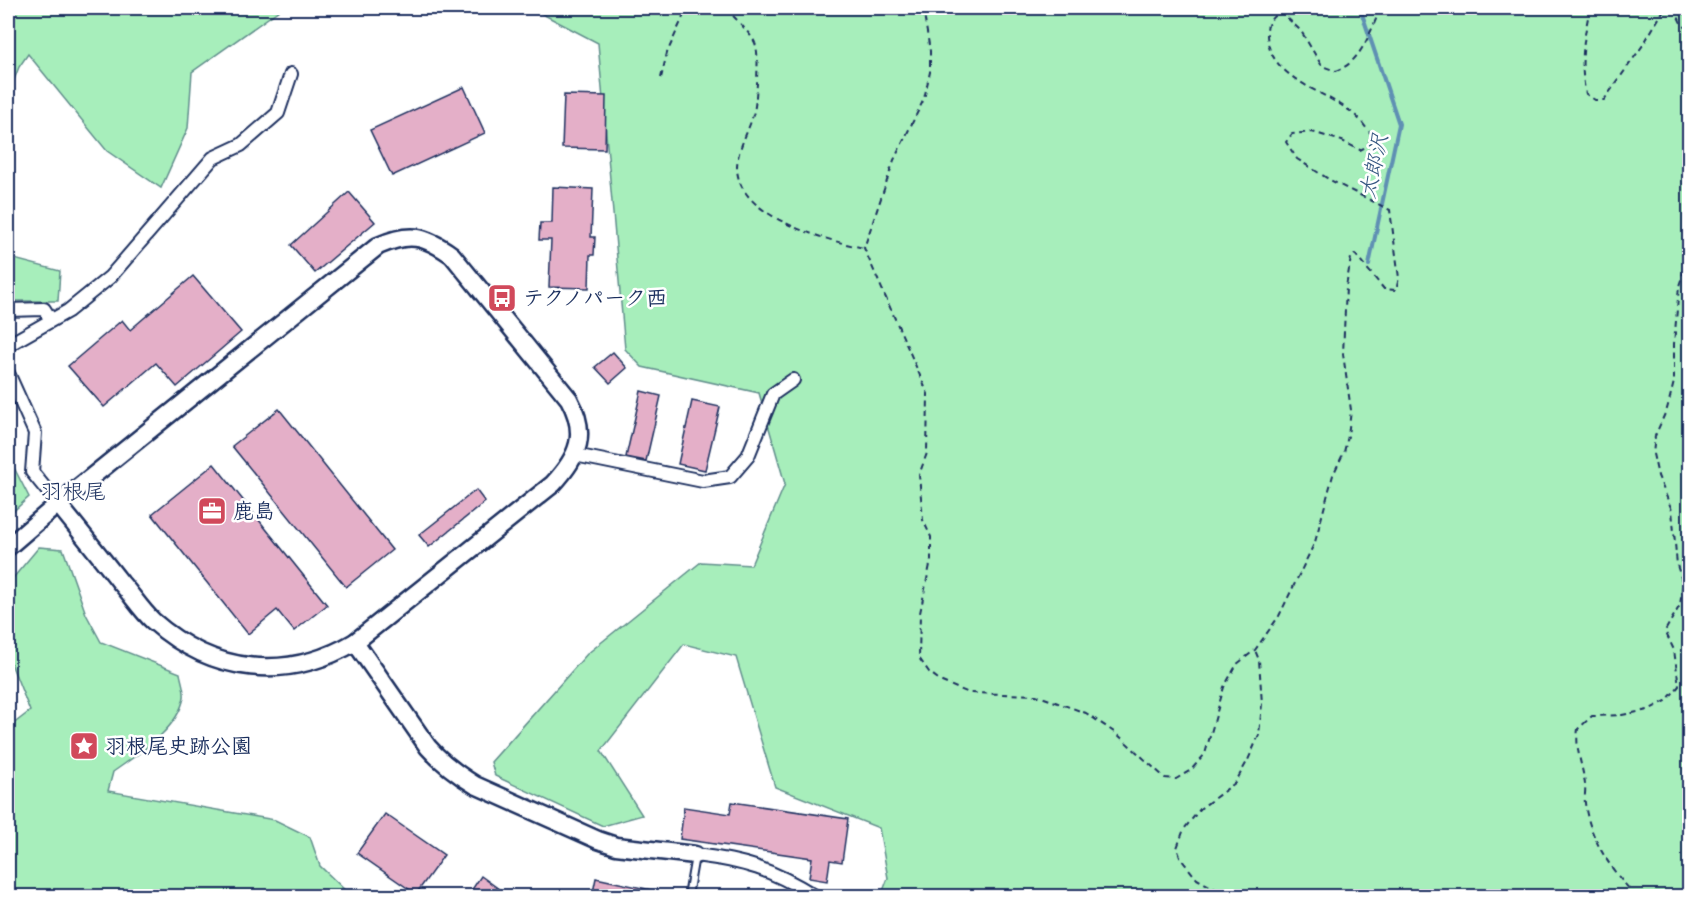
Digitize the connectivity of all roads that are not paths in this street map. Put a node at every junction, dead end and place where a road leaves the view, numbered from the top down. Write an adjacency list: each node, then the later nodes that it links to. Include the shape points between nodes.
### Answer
1 (291, 74): 3 (street, via 278,113 241,145 213,158 110,277)
2 (8, 310): 3 (street, via 44,309)
3 (51, 320): 4 (street)
4 (8, 345)
5 (8, 374): 8 (street, via 35,433 32,472)
6 (793, 380): 7 (street, via 773,394 748,456 730,477 703,481)
7 (575, 455): 8 (street, via 579,426 569,399 452,255 436,243 416,237 396,238 378,246); 10 (street, via 553,484)
8 (58, 504): 9 (street); 10 (street, via 151,619 194,651 240,666 289,667 334,654)
9 (8, 547)
10 (355, 642): 11 (street, via 428,747 457,774 598,840 616,846)
11 (695, 855): 12 (street, via 755,866); 13 (lane)
12 (813, 896)
13 (688, 897)

